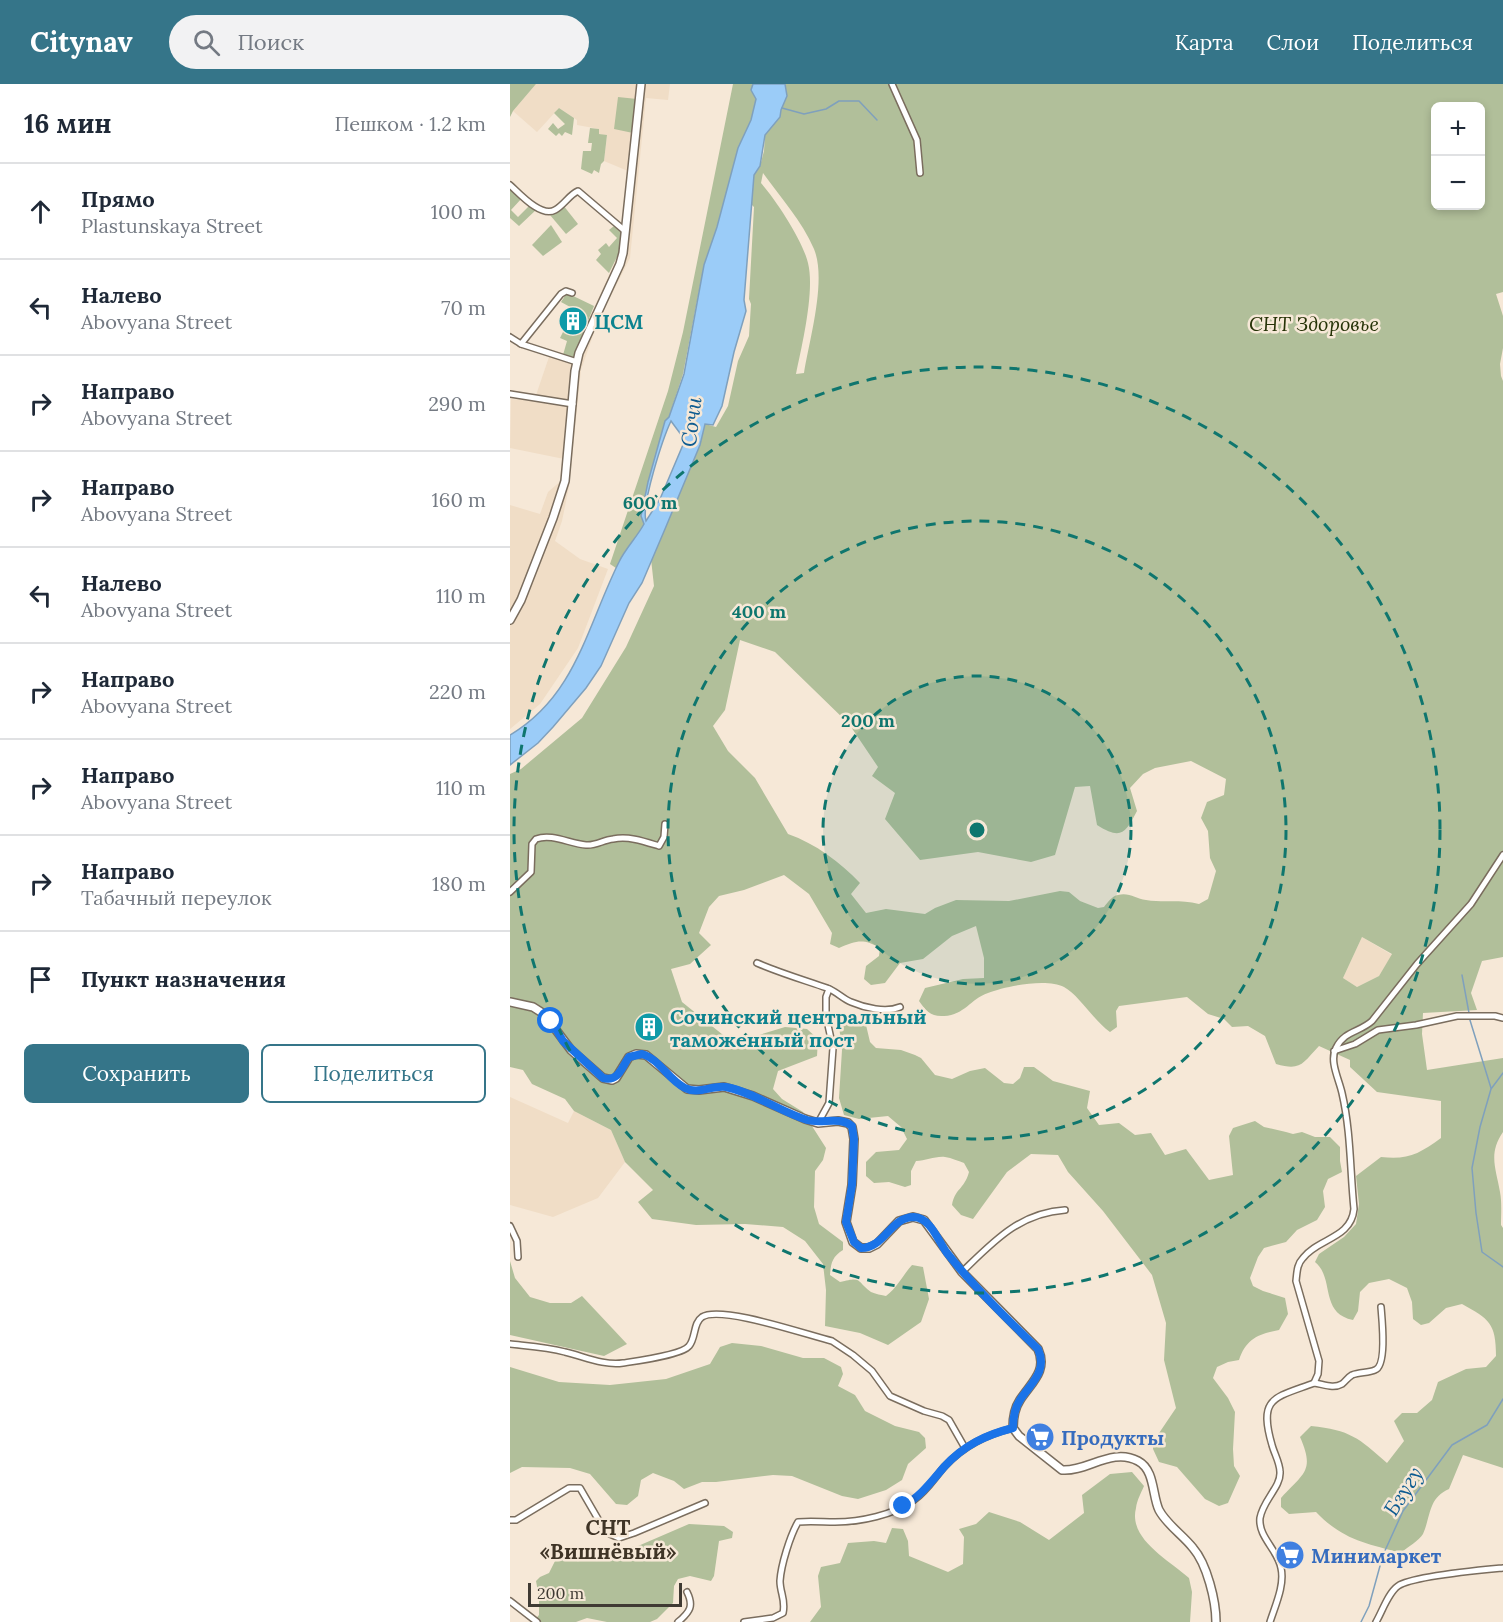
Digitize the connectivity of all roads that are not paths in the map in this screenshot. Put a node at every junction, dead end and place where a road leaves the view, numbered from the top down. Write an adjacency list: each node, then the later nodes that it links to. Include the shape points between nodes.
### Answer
1 (641, 84): 5 (street)
2 (892, 84): 3 (street, via 917,140)
3 (920, 172)
4 (510, 185): 5 (street, via 533,206 549,211 578,191)
5 (625, 231): 9 (street, via 620,264)
6 (572, 293): 8 (street, via 561,294)
7 (510, 337): 8 (street)
8 (521, 344): 9 (street)
9 (577, 362): 11 (street)
10 (510, 394): 11 (street)
11 (573, 404): 12 (street, via 561,496)
12 (510, 620)
13 (665, 824): 15 (street, via 658,846 628,838 585,845 538,838 532,844 531,872)
14 (1503, 855): 21 (street, via 1471,904 1372,1021 1345,1035)
15 (510, 892)
16 (757, 963): 17 (street)
17 (829, 989): 19 (street, via 848,1002 893,1010); 22 (street, via 826,1016 833,1048 829,1103)
18 (510, 1002): 22 (street, via 544,1014 571,1050 596,1074 609,1080 617,1076 629,1057 646,1055 687,1089 724,1087)
19 (900, 1007)
20 (1503, 1018): 21 (street, via 1457,1016 1377,1030)
21 (1334, 1051): 29 (street, via 1348,1122 1354,1209 1353,1220 1343,1231 1304,1256 1297,1267 1296,1281 1319,1361)
22 (818, 1123): 26 (street, via 844,1122 852,1126 852,1185 846,1222 854,1242 861,1248 873,1247 899,1221 919,1218 930,1226)
23 (1065, 1210): 26 (street, via 1022,1221)
24 (510, 1226): 25 (street, via 517,1241)
25 (518, 1257)
26 (962, 1272): 30 (street, via 1038,1349 1042,1358 1041,1369 1019,1401)
27 (1381, 1307): 29 (street, via 1381,1363 1375,1370 1360,1372 1333,1386)
28 (510, 1344): 31 (street, via 620,1364 682,1352 691,1345 701,1318 735,1315 842,1346 872,1371 890,1396 949,1420)
29 (1314, 1383): 41 (street, via 1278,1397 1266,1411 1280,1470 1279,1480 1263,1505 1260,1521 1279,1560 1282,1578)
30 (1013, 1428): 31 (street, via 987,1435); 40 (street, via 1062,1470 1115,1457 1138,1461 1145,1467 1160,1511 1201,1558)
31 (965, 1448): 39 (street, via 915,1500 903,1506 860,1520 798,1522 780,1581 785,1599 783,1613)
32 (705, 1503): 33 (street, via 619,1538 610,1534 580,1488 574,1487)
33 (510, 1521)
34 (1503, 1568): 42 (street, via 1408,1582 1395,1588)
35 (687, 1592): 38 (street, via 691,1608)
36 (510, 1601): 37 (street)
37 (537, 1622)
38 (678, 1622)
39 (744, 1622)
40 (1216, 1622)
41 (1270, 1622)
42 (1376, 1622)

